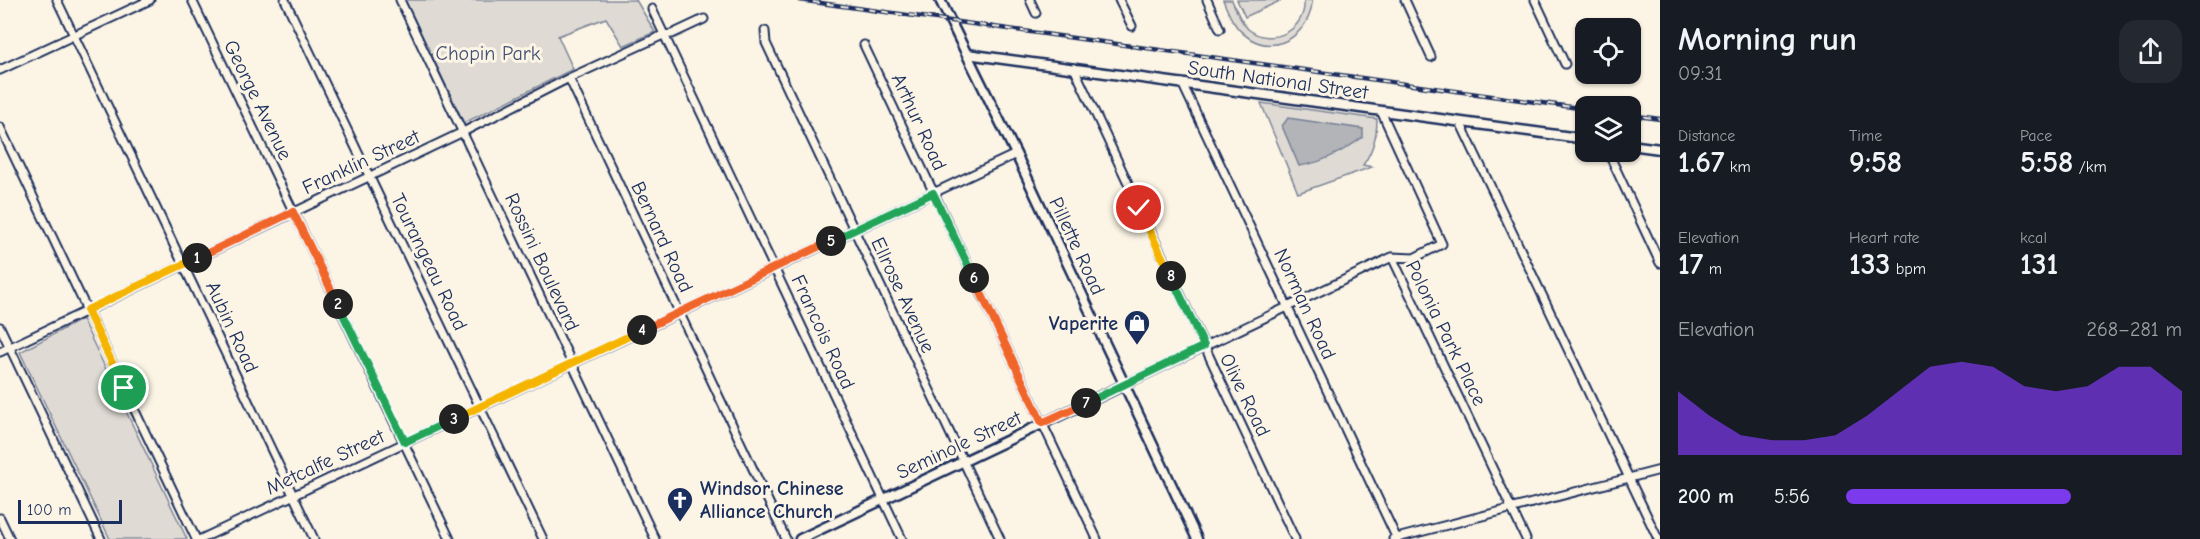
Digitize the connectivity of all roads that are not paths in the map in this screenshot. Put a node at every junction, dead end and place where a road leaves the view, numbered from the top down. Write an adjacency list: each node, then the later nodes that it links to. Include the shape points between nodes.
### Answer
1 (57, 0): 19 (street, Aubin Road)
2 (150, 0): 19 (street)
3 (192, 0): 39 (street, George Avenue)
4 (285, 0): 37 (street, Tourangeau Road)
5 (400, 0): 31 (street, Rossini Boulevard)
6 (940, 0): 21 (street, Pillette Road)
7 (1030, 0): 13 (street)
8 (1119, 0): 15 (street)
9 (1207, 0): 16 (street)
10 (1405, 0): 22 (street)
11 (1535, 0): 23 (street)
12 (652, 9): 18 (street, Francois Road)
13 (1036, 13)
14 (704, 19): 18 (street, Franklin Street)
15 (1132, 26)
16 (1220, 29)
17 (765, 31): 40 (street, Ellrose Avenue, via 766,43)
18 (663, 35): 26 (street, Franklin Street); 44 (street, Francois Road)
19 (74, 36): 25 (street); 43 (street, Aubin Road)
20 (864, 45): 38 (street, Arthur Road)
21 (967, 54): 24 (street, South National Street); 35 (street, Pillette Road)
22 (1431, 57)
23 (1565, 64)
24 (1074, 68): 27 (street, South National Street); 49 (street, Olive Road)
25 (0, 70)
26 (569, 78): 31 (street, Franklin Street); 47 (street, Bernard Road)
27 (1182, 83): 28 (street, South National Street); 45 (street, Norman Road)
28 (1381, 111): 29 (street, South National Street); 41 (street, Polonia Park Place, via 1442,244 1413,258)
29 (1460, 122): 32 (street, South National Street); 59 (street)
30 (0, 127): 46 (street)
31 (463, 132): 37 (street, Franklin Street); 52 (street, Rossini Boulevard)
32 (1575, 138)
33 (1641, 146): 34 (street)
34 (1660, 149)
35 (1016, 154): 38 (street, Metcalfe Street); 53 (street, Pillette Road)
36 (1613, 162): 42 (street)
37 (369, 175): 39 (street, Franklin Street); 54 (street, Tourangeau Road)
38 (933, 193): 40 (street, Metcalfe Street); 55 (street, Arthur Road)
39 (293, 212): 43 (street, Franklin Street); 56 (street, George Avenue)
40 (854, 230): 44 (street, Metcalfe Street); 57 (street, Ellrose Avenue)
41 (1392, 257): 45 (street, Seminole Street); 62 (street, Polonia Park Place)
42 (1660, 263)
43 (183, 264): 46 (street, Franklin Street); 60 (street, Aubin Road)
44 (774, 268): 47 (street, Metcalfe Street); 61 (street, Francois Road)
45 (1288, 307): 49 (street, Seminole Street); 64 (street, Norman Road)
46 (87, 310): 50 (street, Franklin Street); 67 (street)
47 (679, 313): 52 (street, Metcalfe Street); 73 (street, Bernard Road)
48 (0, 327): 50 (street)
49 (1204, 346): 53 (street, Seminole Street); 79 (street, Olive Road)
50 (10, 347): 51 (street, Franklin Street); 66 (street)
51 (0, 352)
52 (572, 363): 54 (street, Metcalfe Street); 72 (street, Rossini Boulevard)
53 (1124, 385): 55 (street, Seminole Street); 78 (street, Pillette Road)
54 (480, 407): 56 (street, Metcalfe Street); 71 (street, Tourangeau Road)
55 (1042, 423): 57 (street, Seminole Street); 77 (street, Arthur Road)
56 (405, 442): 60 (street, Metcalfe Street); 70 (street, George Avenue)
57 (963, 461): 61 (street, Seminole Street); 76 (street, Ellrose Avenue)
58 (1660, 470): 59 (street)
59 (1629, 478): 62 (street); 81 (street)
60 (293, 495): 68 (street, Metcalfe Street); 69 (street, Aubin Road)
61 (883, 499): 74 (street, Seminole Street); 75 (street, Francois Road)
62 (1511, 508): 64 (street); 80 (street, Polonia Park Place)
63 (0, 518): 65 (street)
64 (1396, 538)
65 (10, 539)
66 (101, 539)
67 (196, 539)
68 (201, 539)
69 (314, 539)
70 (450, 539)
71 (543, 539)
72 (655, 539)
73 (786, 539)
74 (800, 539)
75 (902, 539)
76 (1000, 539)
77 (1097, 539)
78 (1197, 539)
79 (1296, 539)
80 (1526, 539)
81 (1658, 539)

